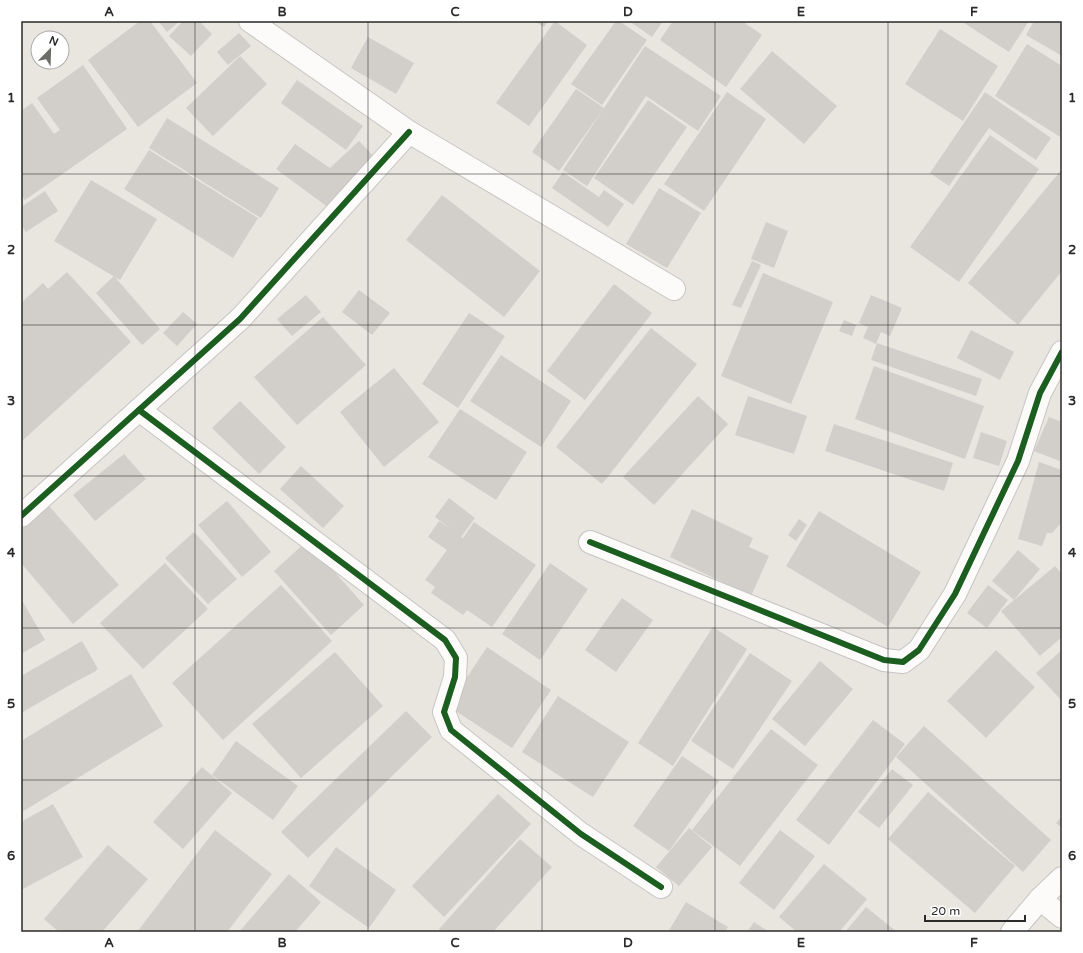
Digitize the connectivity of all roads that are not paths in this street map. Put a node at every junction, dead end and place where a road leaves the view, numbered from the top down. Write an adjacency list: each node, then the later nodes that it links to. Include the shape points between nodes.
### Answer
1 (250, 21): 2 (street)
2 (409, 132): 3 (street); 5 (street, via 240,319)
3 (674, 289)
4 (1062, 352): 7 (street, via 1040,393 1018,461 955,594 919,650 902,662 884,660)
5 (139, 410): 6 (street); 9 (street, via 445,640 456,658 455,677 444,712 451,730 581,834)
6 (21, 516)
7 (590, 542)
8 (1062, 878): 10 (street)
9 (661, 887)
10 (1040, 899): 11 (street); 12 (street)
11 (1062, 917)
12 (1012, 932)

